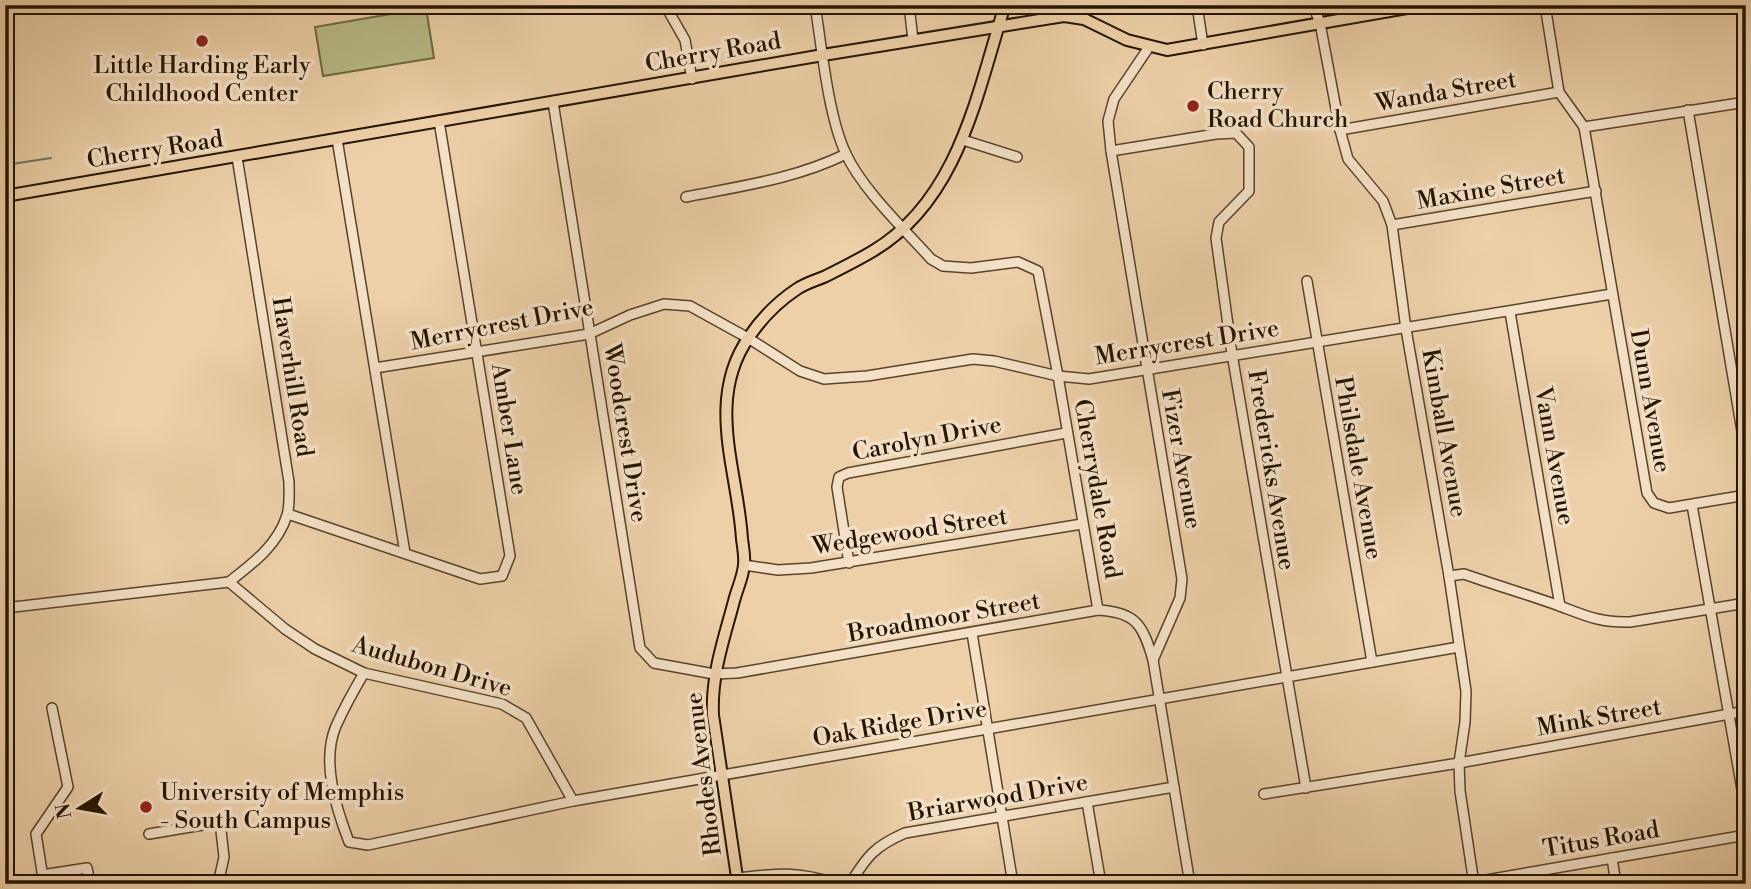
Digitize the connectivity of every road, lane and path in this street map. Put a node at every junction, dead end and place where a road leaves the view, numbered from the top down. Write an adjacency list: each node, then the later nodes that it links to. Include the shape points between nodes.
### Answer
1 (665, 5): 15 (street, via 685,40)
2 (815, 5): 14 (street, Cherrydale Road)
3 (909, 5): 11 (street)
4 (1005, 5): 10 (main road, Rhodes Avenue)
5 (1196, 5): 12 (street)
6 (1313, 5): 9 (street, Kimball Avenue)
7 (1424, 5): 9 (main road, Cherry Road)
8 (1545, 5): 16 (street, Dunn Avenue)
9 (1320, 23): 12 (main road, Cherry Road); 22 (street, Kimball Avenue)
10 (998, 27): 11 (main road, Cherry Road); 13 (main road, Cherry Road, via 1064,16 1084,19); 24 (main road, Rhodes Avenue)
11 (913, 40): 14 (main road, Cherry Road)
12 (1203, 45): 13 (main road, Cherry Road, via 1167,50)
13 (1149, 47): 25 (street, Fizer Avenue, via 1114,99 1108,121)
14 (823, 55): 15 (main road, Cherry Road); 26 (street, Cherrydale Road)
15 (692, 79): 17 (main road, Cherry Road)
16 (1559, 92): 21 (street, Dunn Avenue); 22 (street, Wanda Street)
17 (553, 102): 20 (main road, Cherry Road); 38 (street, Woodcrest Drive)
18 (1746, 102): 19 (street)
19 (1688, 110): 21 (street); 47 (street)
20 (439, 121): 23 (main road, Cherry Road); 41 (street, Amber Lane)
21 (1584, 127): 29 (street, Dunn Avenue)
22 (1340, 130): 32 (street, Kimball Avenue, via 1348,159 1383,201)
23 (337, 139): 27 (main road, Cherry Road); 43 (street)
24 (963, 140): 28 (street); 33 (main road, Rhodes Avenue, via 940,184)
25 (1111, 151): 42 (street, Fredericks Avenue, via 1226,133 1236,133 1248,147 1249,191 1219,222 1216,238); 44 (street, Fizer Avenue)
26 (846, 154): 31 (street, via 788,178); 33 (street, Cherrydale Road, via 861,179)
27 (237, 157): 30 (main road, Cherry Road); 50 (street, Haverhill Road, via 289,482)
28 (1017, 157)
29 (1596, 191): 32 (street, Maxine Street); 35 (street, Dunn Avenue)
30 (5, 196)
31 (686, 197)
32 (1392, 226): 37 (street, Kimball Avenue)
33 (904, 228): 39 (main road, Rhodes Avenue, via 875,251 799,288); 45 (street, Cherrydale Road, via 943,266 1018,262 1038,271)
34 (1307, 281): 40 (street, Philsdale Avenue)
35 (1612, 294): 36 (street, Merrycrest Drive); 49 (street, Dunn Avenue, via 1647,493 1654,503 1668,508)
36 (1510, 312): 37 (street, Merrycrest Drive); 58 (street, Vann Avenue)
37 (1406, 329): 40 (street, Merrycrest Drive); 55 (street, Kimball Avenue)
38 (589, 334): 39 (street, Merrycrest Drive, via 664,304 690,306); 41 (street, Merrycrest Drive); 67 (street, Woodcrest Drive, via 640,648 654,663)
39 (748, 338): 45 (street, Merrycrest Drive, via 800,371 824,379 973,359); 54 (main road, Rhodes Avenue, via 728,390 725,429)
40 (1317, 342): 42 (street, Merrycrest Drive); 65 (street, Philsdale Avenue)
41 (477, 352): 43 (street, Merrycrest Drive); 52 (street, Amber Lane, via 510,556 502,576 480,579)
42 (1232, 354): 44 (street, Merrycrest Drive); 68 (street, Fredericks Avenue)
43 (375, 368): 52 (street)
44 (1147, 369): 45 (street, Merrycrest Drive, via 1089,379); 64 (street, Fizer Avenue, via 1182,579 1180,598)
45 (1058, 376): 46 (street, Cherrydale Road)
46 (1066, 433): 51 (street, Cherrydale Road); 53 (street, Carolyn Drive, via 839,477 836,487)
47 (1746, 455)
48 (1746, 495): 49 (street, Dunn Avenue)
49 (1692, 505): 60 (street)
50 (288, 514): 52 (street); 56 (street, Haverhill Road, via 263,554)
51 (1082, 524): 53 (street, Wedgewood Street); 61 (street, Cherrydale Road)
52 (405, 554)
53 (849, 562): 54 (street, Wedgewood Street, via 778,570)
54 (744, 565): 67 (main road, Rhodes Avenue)
55 (1449, 576): 58 (street, via 1464,574); 63 (street, Kimball Avenue)
56 (229, 582): 59 (street); 66 (street, Audubon Drive, via 285,629)
57 (1746, 603): 60 (street)
58 (1560, 606): 60 (street, via 1613,623)
59 (5, 608)
60 (1712, 608): 72 (street)
61 (1098, 610): 62 (street, Broadmoor Street); 64 (street, Broadmoor Street, via 1118,611 1132,618 1147,637)
62 (972, 633): 67 (street, Broadmoor Street); 73 (street)
63 (1459, 647): 65 (street, Oak Ridge Drive); 74 (street, Kimball Avenue, via 1466,691)
64 (1153, 660): 69 (street)
65 (1372, 662): 68 (street, Oak Ridge Drive)
66 (363, 673): 79 (street, Audubon Drive, via 502,704 526,718); 79 (street, Oak Ridge Drive, via 335,728 329,758 349,842 368,845)
67 (714, 674): 75 (main road, Rhodes Avenue, via 713,715)
68 (1286, 677): 69 (street, Oak Ridge Drive); 77 (street, Fredericks Avenue)
69 (1158, 698): 73 (street, Oak Ridge Drive); 76 (street)
70 (52, 708): 86 (street, via 68,788 36,834)
71 (1746, 710): 72 (street, Mink Street)
72 (1729, 714): 74 (street, Mink Street); 81 (street)
73 (989, 728): 75 (street, Oak Ridge Drive); 82 (street)
74 (1459, 763): 77 (street); 88 (street, Kimball Avenue)
75 (722, 774): 79 (street, Oak Ridge Drive); 87 (main road, Rhodes Avenue)
76 (1174, 787): 80 (street, Briarwood Drive); 95 (street)
77 (1306, 788): 78 (street)
78 (1264, 794)
79 (573, 801)
80 (1087, 802): 82 (street, Briarwood Drive); 94 (street)
81 (1746, 812)
82 (1001, 816): 92 (street, Briarwood Drive, via 905,833 883,843); 93 (street)
83 (149, 834): 90 (street, via 220,822 224,857)
84 (1746, 835): 85 (street, Titus Road)
85 (1612, 858): 88 (street, Titus Road); 96 (street)
86 (43, 879): 89 (street, via 87,868)
87 (737, 881): 91 (street, via 780,873 808,874)
88 (1470, 883)
89 (90, 884)
90 (218, 884)
91 (838, 884)
92 (850, 884)
93 (1013, 884)
94 (1101, 884)
95 (1190, 884)
96 (1616, 884)

